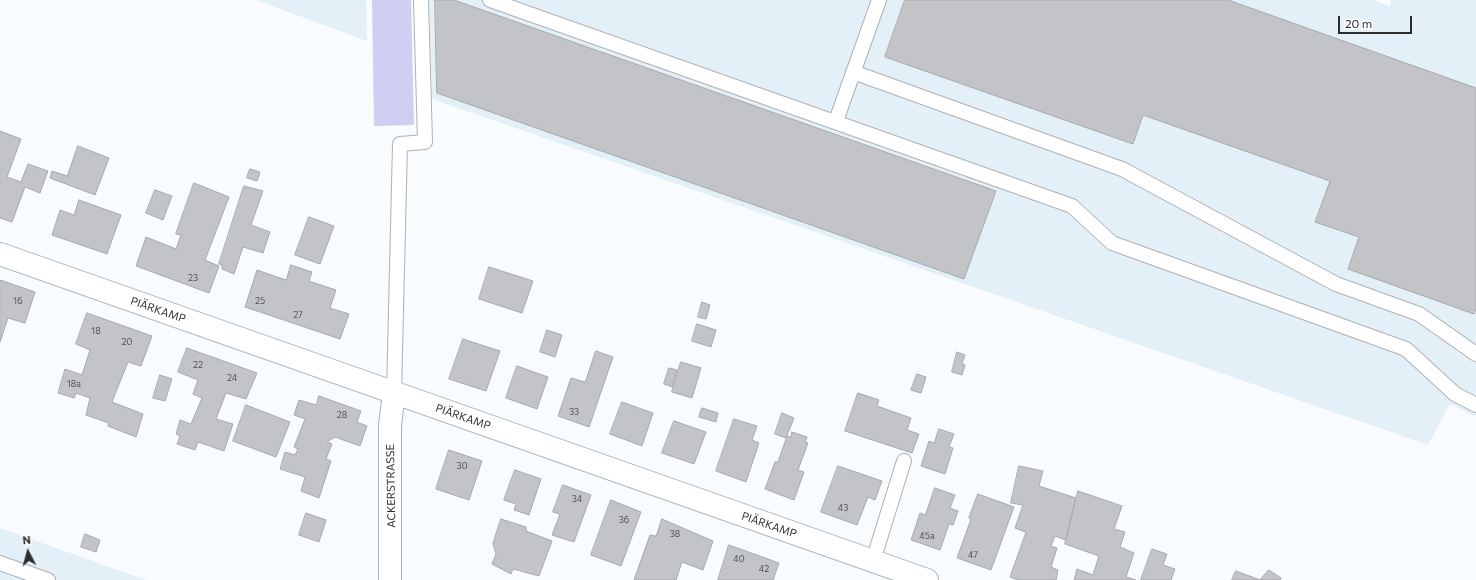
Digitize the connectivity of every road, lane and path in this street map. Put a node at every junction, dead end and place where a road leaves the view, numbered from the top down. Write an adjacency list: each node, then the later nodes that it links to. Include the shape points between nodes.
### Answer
1 (421, 0): 8 (lane, via 425,142 400,144)
2 (490, 0): 5 (lane)
3 (879, 0): 4 (lane)
4 (854, 72): 5 (lane); 7 (lane, via 1122,169 1336,284 1419,314)
5 (836, 121): 9 (lane, via 1072,206 1112,243 1406,349 1455,394)
6 (0, 254): 8 (street, PIÄRKAMP)
7 (1476, 354)
8 (394, 393): 11 (street, PIÄRKAMP); 14 (street, ACKERSTRASSE, via 390,425)
9 (1476, 405)
10 (904, 461): 11 (lane)
11 (873, 562): 15 (street, PIÄRKAMP)
12 (0, 563): 13 (lane)
13 (48, 580)
14 (390, 580)
15 (927, 580)

